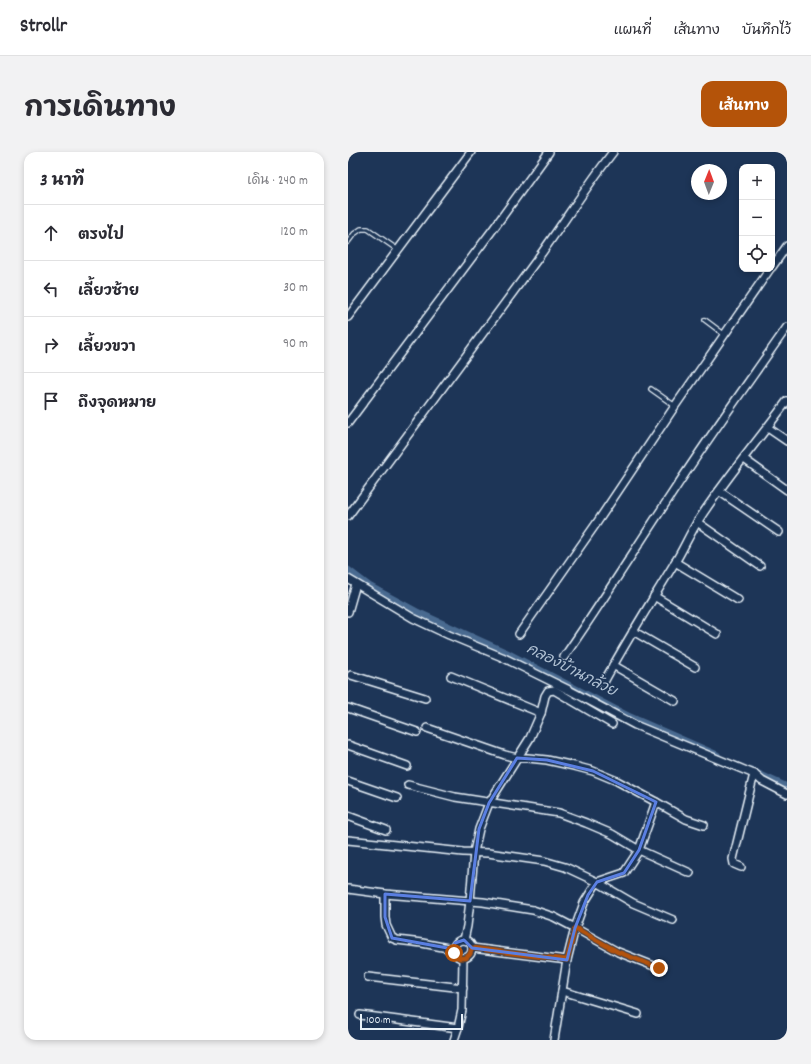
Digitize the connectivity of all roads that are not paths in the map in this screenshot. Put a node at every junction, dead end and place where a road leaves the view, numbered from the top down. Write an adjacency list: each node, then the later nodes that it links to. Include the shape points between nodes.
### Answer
1 (471, 152): 6 (street)
2 (549, 152): 16 (street)
3 (613, 152): 22 (street, via 492,322)
4 (348, 242): 6 (lane, via 361,229 368,229)
5 (787, 246): 7 (street)
6 (398, 250): 9 (street)
7 (775, 262)
8 (768, 272): 12 (street)
9 (348, 317)
10 (705, 320): 12 (lane)
11 (787, 328): 35 (street, via 672,493)
12 (724, 335): 15 (street)
13 (651, 388): 15 (lane)
14 (787, 401): 17 (street)
15 (675, 406): 33 (street)
16 (348, 423)
17 (768, 428): 18 (street); 19 (street)
18 (787, 441)
19 (744, 459): 20 (street); 21 (street)
20 (720, 490): 23 (street); 24 (street)
21 (787, 490)
22 (350, 510)
23 (697, 522): 25 (street); 26 (street)
24 (780, 532)
25 (675, 562): 29 (street); 30 (street)
26 (760, 566)
27 (348, 579): 28 (street)
28 (356, 584): 31 (street); 51 (street, via 413,618 502,657 635,725)
29 (654, 596): 32 (street); 34 (street)
30 (738, 600)
31 (348, 608)
32 (633, 631): 36 (street); 37 (street)
33 (519, 634)
34 (717, 634)
35 (564, 657)
36 (613, 665): 40 (street); 42 (street)
37 (696, 667)
38 (451, 676): 44 (street)
39 (349, 677): 41 (street)
40 (603, 684)
41 (425, 698)
42 (675, 701)
43 (348, 708): 47 (street)
44 (541, 713): 45 (street, via 545,696 548,691 554,690); 49 (street, via 530,738)
45 (612, 724)
46 (427, 728): 49 (street)
47 (417, 732)
48 (348, 745): 50 (street)
49 (517, 758): 56 (street, via 547,760 593,771); 57 (street)
50 (407, 766)
51 (754, 774): 54 (street); 64 (street, via 733,859 734,864)
52 (348, 781): 55 (street)
53 (408, 785): 57 (street)
54 (787, 794)
55 (397, 798)
56 (656, 802): 59 (street, via 686,819); 62 (street)
57 (489, 803): 62 (street, via 559,813 612,834); 63 (street)
58 (348, 816): 60 (street)
59 (704, 825)
60 (386, 830)
61 (348, 840): 63 (street)
62 (639, 850): 65 (street); 66 (street, via 624,873)
63 (474, 852): 66 (street, via 544,861 565,867); 69 (street)
64 (741, 867)
65 (690, 873)
66 (597, 882): 70 (street, via 633,903); 71 (street, via 584,903)
67 (348, 889): 68 (street)
68 (385, 894): 69 (street); 74 (street, via 385,921 392,938)
69 (470, 901): 71 (street, via 533,910); 72 (street)
70 (672, 920)
71 (575, 928): 76 (street); 77 (street, via 618,952)
72 (464, 940): 73 (street, via 469,942); 74 (street, via 455,943)
73 (472, 948): 75 (street, via 468,956); 76 (street)
74 (453, 949): 75 (street, via 456,956)
75 (463, 958): 79 (street)
76 (567, 960): 80 (street)
77 (659, 968)
78 (368, 977): 79 (street)
79 (462, 988): 83 (street, via 462,1010)
80 (562, 991): 82 (street); 85 (street)
81 (360, 1014): 83 (street)
82 (638, 1014)
83 (458, 1028): 84 (street)
84 (454, 1040)
85 (554, 1040)

